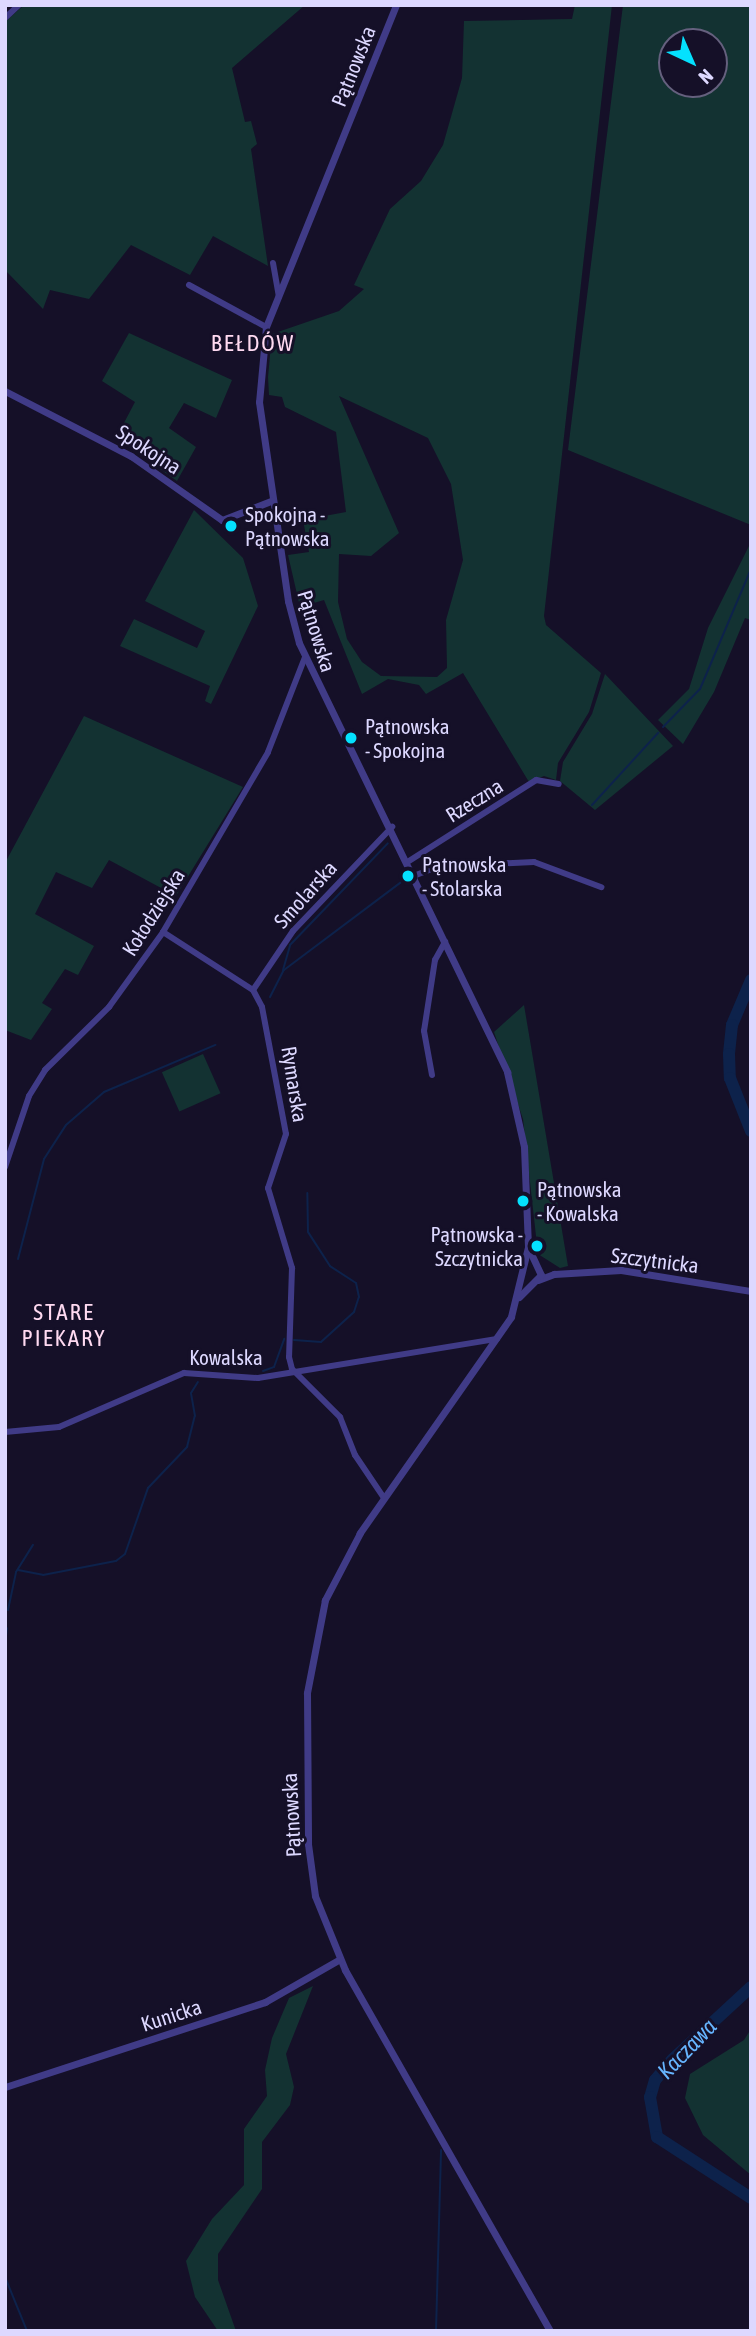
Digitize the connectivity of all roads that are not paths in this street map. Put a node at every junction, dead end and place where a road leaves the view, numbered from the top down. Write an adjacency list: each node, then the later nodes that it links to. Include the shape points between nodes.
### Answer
1 (19, 5): 3 (street)
2 (396, 5): 6 (street, Pątnowska)
3 (5, 18)
4 (273, 263): 6 (street)
5 (189, 285): 7 (street)
6 (279, 296): 7 (street, Pątnowska)
7 (266, 327): 9 (street, Pątnowska, via 259,402)
8 (5, 391): 9 (street, Spokojna, via 131,456 222,520)
9 (271, 501): 10 (street, Pątnowska, via 288,601)
10 (304, 657): 12 (street, Pątnowska); 16 (street, Kołodziejska, via 268,752)
11 (559, 784): 13 (street, Rzeczna, via 536,780)
12 (391, 827): 13 (street, Pątnowska); 18 (street, Smolarska, via 293,931)
13 (409, 861): 14 (street, Pątnowska)
14 (416, 875): 15 (street, via 440,866 534,862); 17 (street, Pątnowska)
15 (601, 887)
16 (163, 932): 18 (street); 20 (street, Kołodziejska, via 110,1007 45,1070 29,1096)
17 (446, 940): 19 (street, via 435,960 424,1031); 21 (street, Pątnowska, via 513,1092 524,1147)
18 (253, 990): 30 (street, Rymarska, via 267,1019 286,1134 268,1188 292,1268)
19 (432, 1075)
20 (5, 1167)
21 (528, 1247): 22 (street, Pątnowska); 23 (street, Pątnowska)
22 (539, 1266): 23 (street); 24 (street); 26 (street)
23 (525, 1267): 25 (street, Pątnowska)
24 (554, 1274): 26 (street, Szczytnicka); 27 (street, Szczytnicka, via 624,1270)
25 (523, 1276): 26 (street); 28 (street, Pątnowska)
26 (537, 1281): 28 (street, Pątnowska)
27 (751, 1292)
28 (518, 1298): 29 (street, Pątnowska)
29 (498, 1339): 30 (street, Kowalska); 32 (street, Pątnowska)
30 (292, 1369): 31 (street, Kowalska, via 258,1378 184,1373 59,1427); 32 (street, via 340,1417 355,1455)
31 (5, 1432)
32 (384, 1498): 33 (street, Pątnowska, via 325,1600 307,1693 308,1844 315,1896)
33 (340, 1959): 34 (street, Kunicka, via 265,2002); 35 (street, Pątnowska)
34 (5, 2087)
35 (550, 2331)

